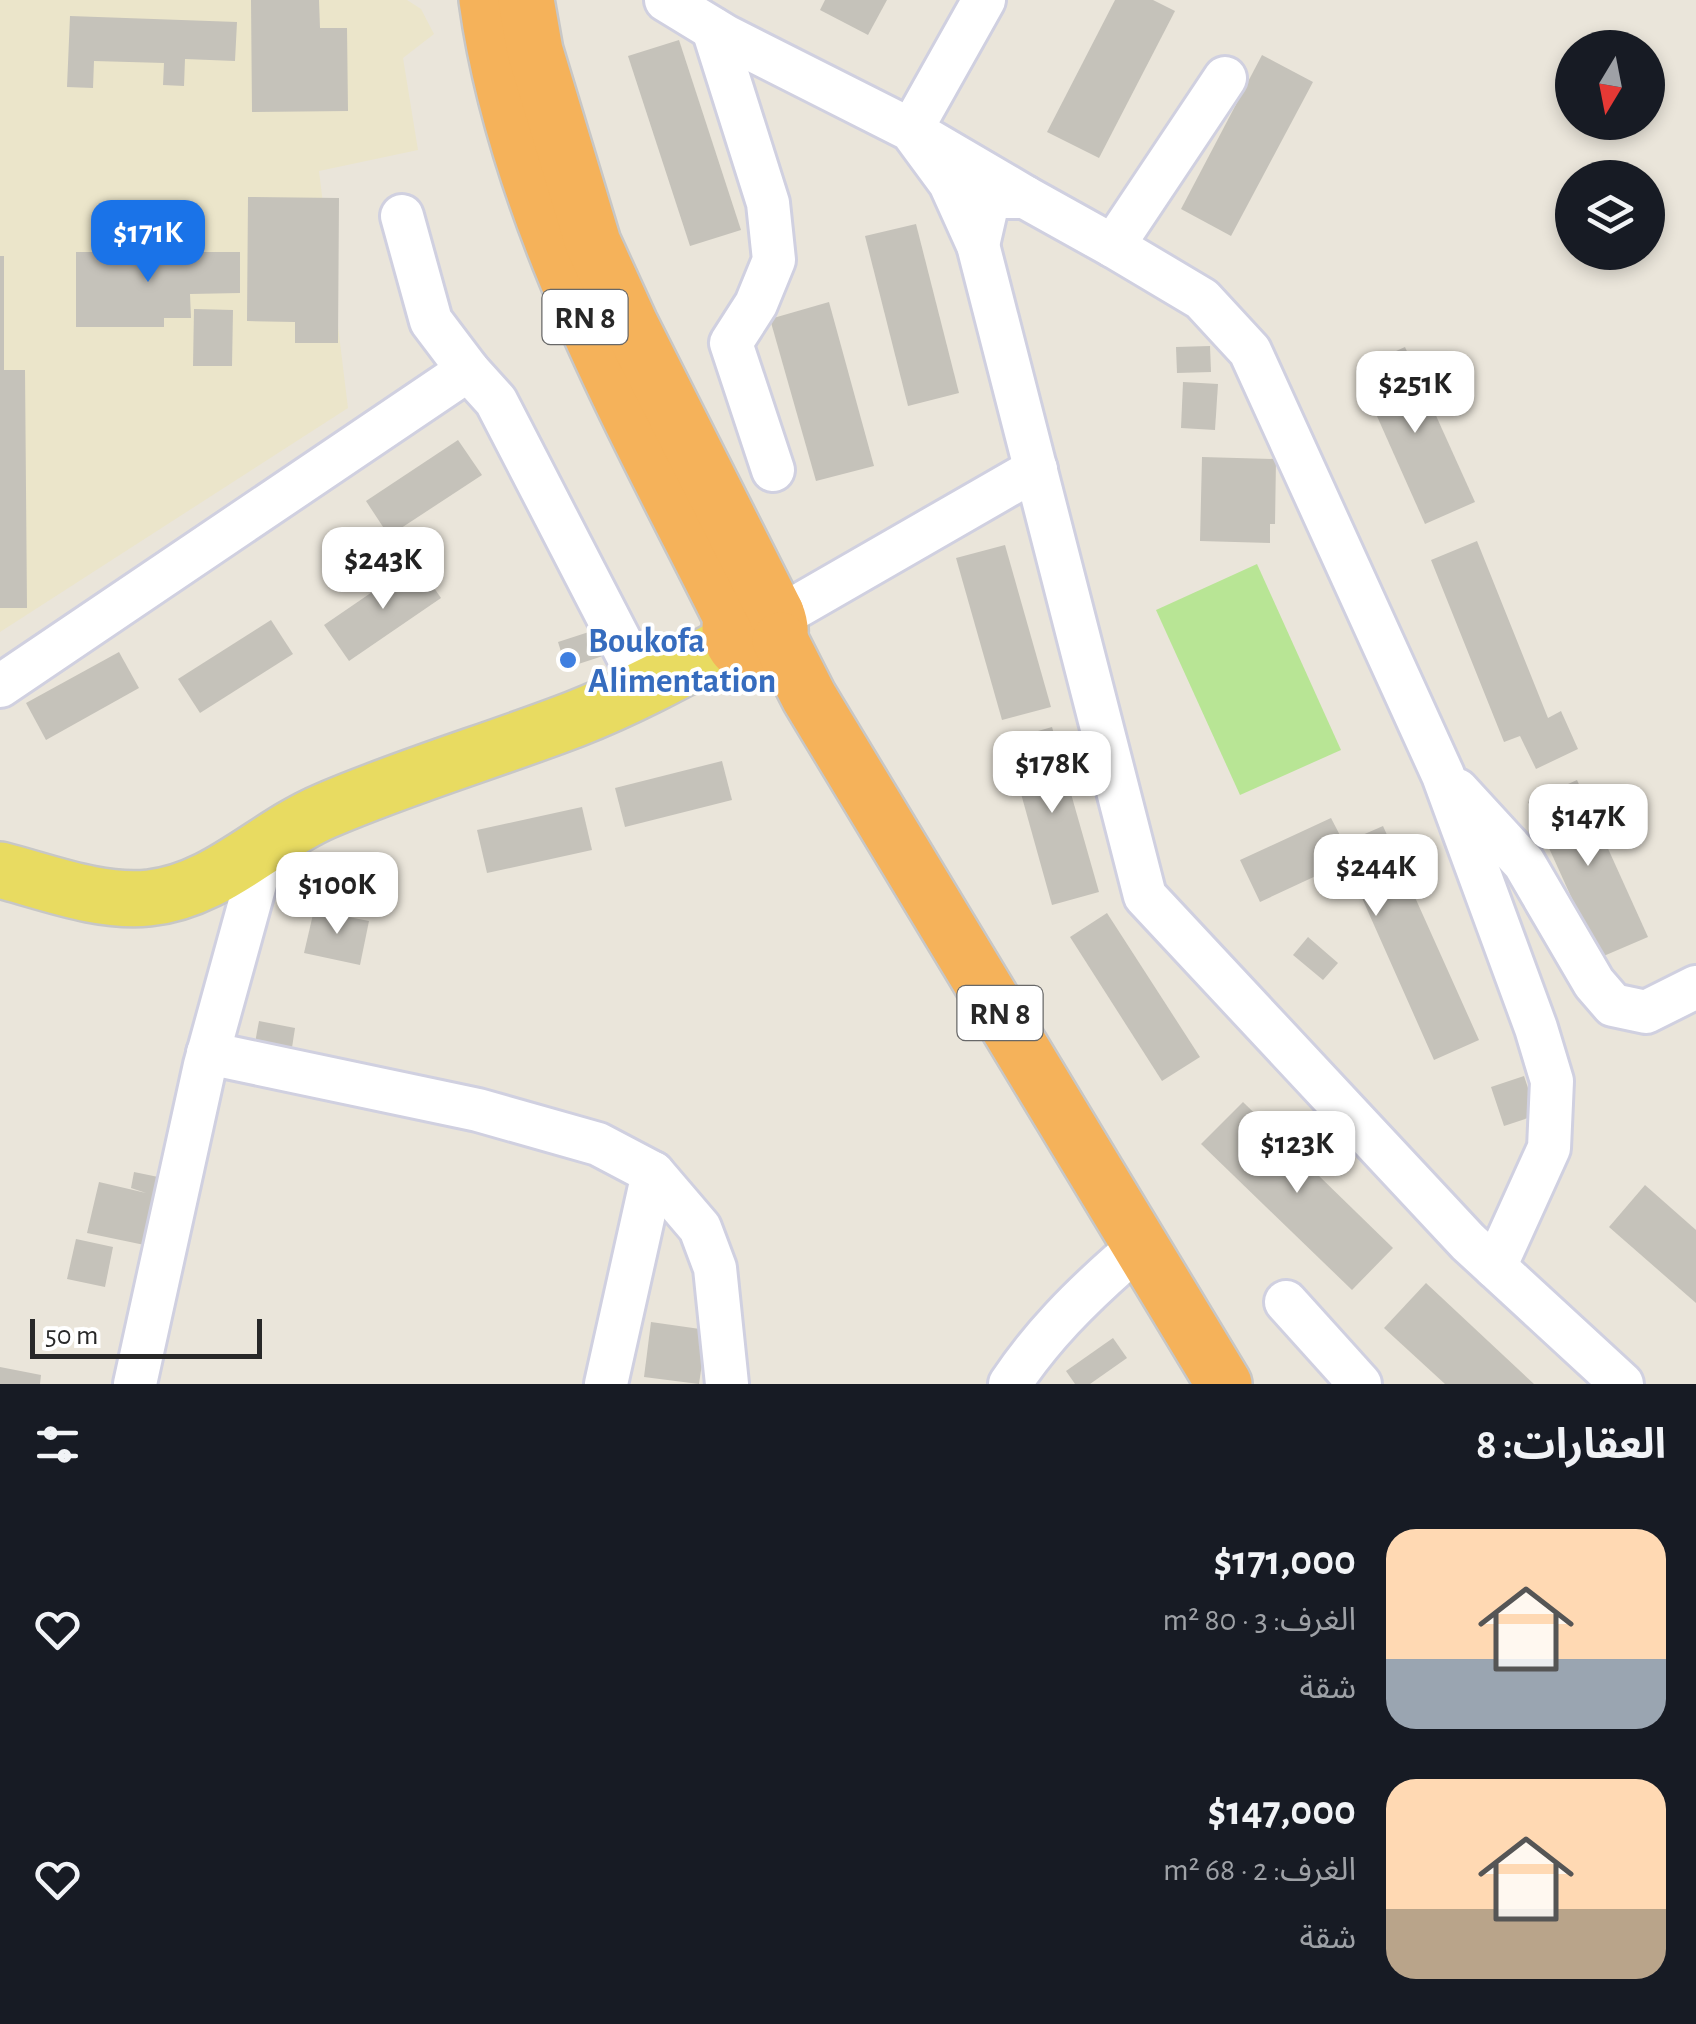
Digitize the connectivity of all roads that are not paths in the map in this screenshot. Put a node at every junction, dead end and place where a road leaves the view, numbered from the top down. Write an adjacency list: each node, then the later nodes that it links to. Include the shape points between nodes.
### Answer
1 (487, 0): 15 (highway, RN 8, via 495,61 557,257 630,415)
2 (526, 0): 15 (highway, RN 8, via 535,51 594,243)
3 (666, 0): 5 (street)
4 (984, 0): 7 (street)
5 (714, 29): 7 (street); 14 (street, via 768,203 774,260 731,342)
6 (1225, 78): 11 (street)
7 (912, 130): 8 (street); 10 (street, via 950,183)
8 (1026, 197): 10 (street, via 989,197); 11 (street)
9 (402, 216): 12 (street, via 431,321)
10 (978, 245): 13 (street)
11 (1113, 246): 18 (street, via 1202,299 1250,351)
12 (468, 370): 16 (street); 17 (street, via 496,401)
13 (1036, 469): 15 (street); 25 (street, via 1145,896)
14 (772, 470)
15 (757, 631): 17 (main road); 24 (highway, RN 8, via 791,710); 32 (highway, RN 8, via 809,697)
16 (0, 686)
17 (645, 689): 19 (main road, via 320,813)
18 (1444, 775): 21 (street, via 1524,863 1613,1005 1646,1012); 25 (street, via 1552,1080 1549,1148)
19 (266, 844): 20 (main road, via 222,874 148,898 110,898); 22 (street)
20 (0, 870)
21 (1696, 988)
22 (208, 1054): 23 (street, via 478,1110 598,1144); 27 (street)
23 (653, 1174): 28 (street); 29 (street, via 700,1228 716,1268)
24 (1122, 1261): 30 (street, via 1073,1303); 31 (highway, RN 8)
25 (1495, 1267): 34 (street)
26 (1286, 1302): 33 (street)
27 (136, 1384)
28 (606, 1384)
29 (727, 1384)
30 (1010, 1384)
31 (1195, 1384)
32 (1224, 1384)
33 (1360, 1384)
34 (1622, 1384)

